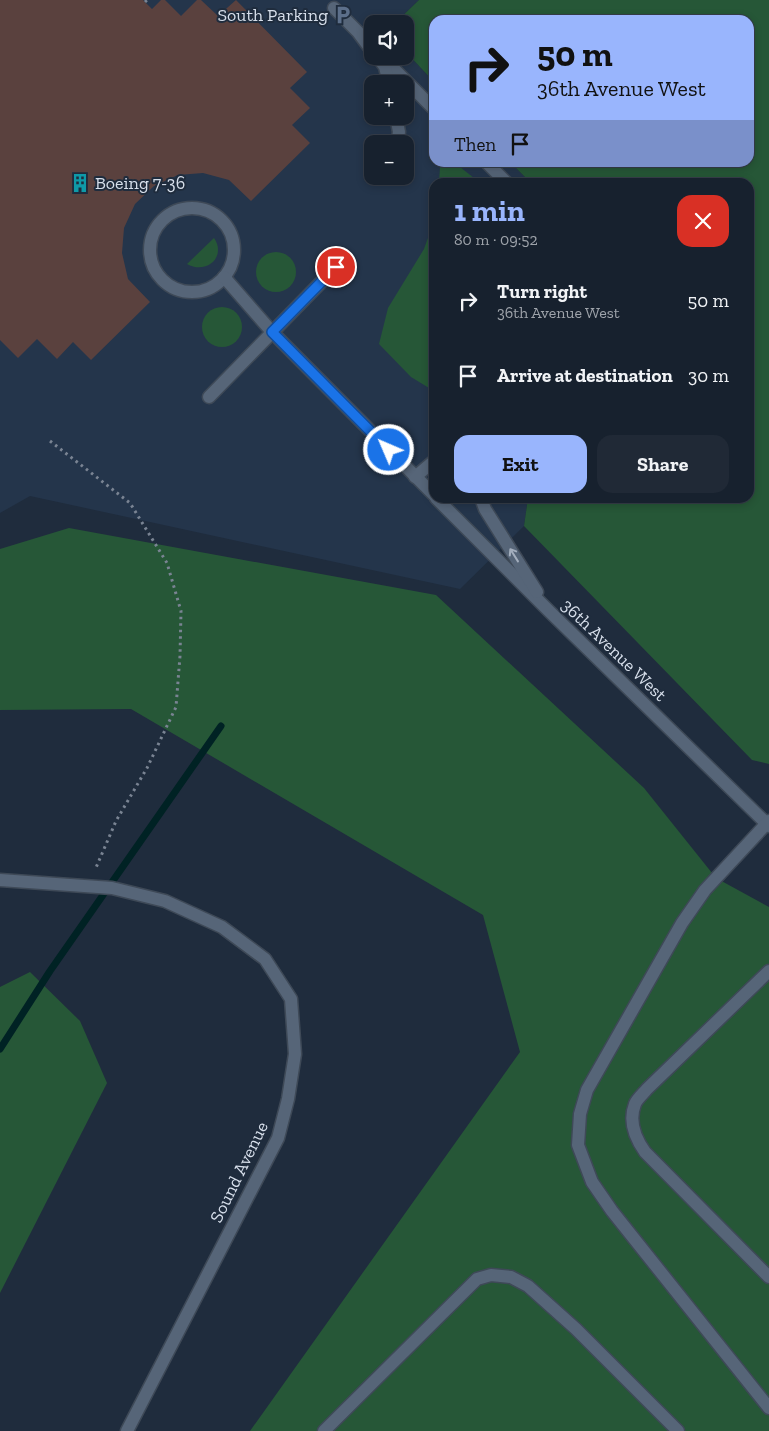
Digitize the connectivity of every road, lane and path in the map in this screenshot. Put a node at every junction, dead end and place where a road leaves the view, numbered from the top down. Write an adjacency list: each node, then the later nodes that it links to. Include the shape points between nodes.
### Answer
1 (334, 8): 2 (street)
2 (364, 39)
3 (390, 65): 4 (street)
4 (429, 104)
5 (491, 167): 6 (street)
6 (502, 178)
7 (336, 267): 9 (street)
8 (224, 277): 8 (street, via 230,269 233,242 220,219 195,208 169,215 158,225 152,238 151,259 160,278 171,287 184,292 198,292 211,288); 9 (street, 36th Avenue West)
9 (272, 332): 10 (street); 13 (street, 36th Avenue West)
10 (209, 397)
11 (50, 441): 20 (path, via 130,502 167,563 181,611 176,707 147,768 116,821)
12 (429, 465): 13 (street)
13 (415, 477): 14 (street, 36th Avenue West)
14 (429, 490)
15 (442, 503): 17 (street, 36th Avenue West)
16 (484, 503): 17 (street, one-way to 16)
17 (549, 611): 18 (street, 36th Avenue West)
18 (768, 823): 23 (street, via 705,890 682,923 587,1090 580,1114 578,1145 592,1182 612,1212)
19 (0, 880): 20 (street, Sound Avenue)
20 (88, 887): 24 (street, Sound Avenue, via 112,888 165,901 222,927 265,958 291,999 295,1054 278,1138)
21 (769, 971): 22 (street, via 647,1089 635,1104 632,1120 634,1137 645,1152)
22 (769, 1277)
23 (769, 1408)
24 (129, 1430)
25 (324, 1431): 26 (street, via 477,1279 491,1275 511,1277 528,1286)
26 (678, 1431)

